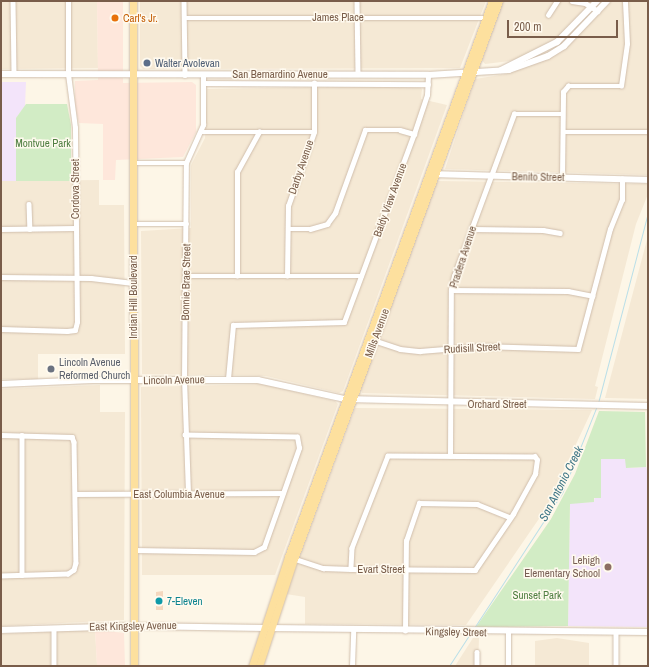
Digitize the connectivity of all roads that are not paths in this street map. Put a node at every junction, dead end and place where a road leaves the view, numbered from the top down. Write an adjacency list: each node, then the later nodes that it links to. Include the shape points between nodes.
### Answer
1 (13, 1): 21 (street)
2 (68, 1): 22 (street, Cordova Street)
3 (133, 1): 25 (main road, Indian Hill Boulevard)
4 (184, 1): 17 (street)
5 (357, 1): 16 (street)
6 (492, 1): 18 (main road, Mills Avenue)
7 (498, 1): 18 (main road, Mills Avenue)
8 (557, 1): 15 (street, via 552,4)
9 (572, 1): 13 (street)
10 (598, 1): 13 (main road)
11 (607, 1): 14 (main road)
12 (625, 1): 32 (street, via 627,44 621,86 565,88)
13 (592, 8): 14 (street); 19 (main road, via 558,42)
14 (598, 11): 19 (main road, via 577,35 548,56 509,70)
15 (548, 15)
16 (357, 17): 17 (street, James Place); 18 (street, James Place); 23 (street)
17 (184, 18): 26 (street)
18 (489, 18): 24 (main road, Mills Avenue)
19 (501, 70): 24 (main road, San Bernardino Avenue)
20 (1, 74): 21 (main road, San Bernardino Avenue)
21 (14, 74): 22 (main road, San Bernardino Avenue)
22 (68, 74): 25 (main road, San Bernardino Avenue); 49 (street, Cordova Street, via 75,128)
23 (358, 74): 27 (main road, San Bernardino Avenue); 28 (main road, San Bernardino Avenue)
24 (467, 74): 28 (main road, San Bernardino Avenue); 41 (main road, Mills Avenue)
25 (133, 75): 26 (main road, San Bernardino Avenue); 40 (main road, Indian Hill Boulevard)
26 (185, 75): 27 (main road, San Bernardino Avenue)
27 (203, 75): 30 (street, Bonnie Brae Street)
28 (428, 75): 31 (street, Baldy View Avenue)
29 (314, 83): 30 (street); 31 (street); 35 (street, Darby Avenue)
30 (203, 84): 33 (street, Bonnie Brae Street)
31 (428, 84): 38 (street, Baldy View Avenue)
32 (562, 114): 36 (street); 42 (street, Pradera Avenue, via 514,114)
33 (201, 132): 34 (street); 39 (street, Bonnie Brae Street)
34 (259, 132): 35 (street); 56 (street, via 238,172)
35 (314, 132): 52 (street, Darby Avenue, via 292,191)
36 (563, 132): 37 (street); 43 (street)
37 (648, 132)
38 (414, 134): 52 (street, via 400,130 365,130 335,213 327,224 310,229); 58 (street, Baldy View Avenue)
39 (186, 163): 40 (street); 48 (street, Bonnie Brae Street)
40 (133, 164): 47 (main road, Indian Hill Boulevard)
41 (432, 173): 42 (street, Benito Street); 65 (main road, Mills Avenue)
42 (491, 177): 43 (street, Benito Street); 53 (street, Pradera Avenue)
43 (562, 178): 44 (street, Benito Street)
44 (622, 179): 45 (street, Benito Street); 63 (street, via 622,200 610,229)
45 (648, 180)
46 (29, 204): 51 (street)
47 (133, 224): 48 (street); 61 (main road, Indian Hill Boulevard)
48 (187, 224): 55 (street, Bonnie Brae Street)
49 (76, 228): 51 (street); 60 (street, Cordova Street)
50 (1, 229): 51 (street)
51 (30, 229)
52 (288, 229): 57 (street, Darby Avenue)
53 (471, 229): 54 (street, via 543,230); 62 (street, Pradera Avenue)
54 (560, 233)
55 (187, 276): 56 (street); 68 (street, Bonnie Brae Street)
56 (237, 276): 57 (street)
57 (287, 276): 58 (street)
58 (362, 276): 67 (street, Baldy View Avenue, via 344,322 233,325)
59 (1, 277): 60 (street)
60 (76, 277): 61 (street); 64 (street, Cordova Street, via 75,330)
61 (133, 283): 69 (main road, Indian Hill Boulevard)
62 (451, 290): 63 (street, via 568,291); 66 (street, Pradera Avenue)
63 (593, 296): 66 (street, Rudisill Street, via 578,349 481,346)
64 (1, 329)
65 (371, 339): 66 (street, Rudisill Street, via 406,350); 71 (main road, Mills Avenue)
66 (451, 349): 72 (street, Pradera Avenue)
67 (228, 379): 68 (street, Lincoln Avenue); 71 (street, Lincoln Avenue, via 272,382)
68 (184, 380): 69 (street, Lincoln Avenue); 76 (street, Bonnie Brae Street)
69 (133, 381): 70 (street, Lincoln Avenue); 80 (main road, Indian Hill Boulevard)
70 (1, 384)
71 (349, 399): 72 (street, Orchard Street); 84 (main road, Mills Avenue)
72 (450, 403): 73 (street, Orchard Street); 77 (street, Pradera Avenue)
73 (648, 406)
74 (1, 435): 75 (street)
75 (22, 435): 79 (street, via 72,437); 87 (street)
76 (185, 435): 78 (street, via 297,437 299,448); 81 (street, Bonnie Brae Street)
77 (450, 456): 82 (street, via 535,457 535,474); 85 (street, via 388,456 352,548)
78 (282, 493): 81 (street, East Columbia Avenue); 83 (street, via 261,551)
79 (75, 494): 80 (street, East Columbia Avenue); 87 (street, via 74,570 68,574)
80 (133, 494): 81 (street, East Columbia Avenue); 83 (main road, Indian Hill Boulevard)
81 (188, 494)
82 (510, 517): 86 (street, Evart Street, via 475,570); 86 (street, via 477,504 419,503 406,541)
83 (134, 550): 89 (main road, Indian Hill Boulevard)
84 (291, 558): 85 (street, Evart Street, via 322,568); 91 (main road, Mills Avenue)
85 (351, 569): 86 (street, Evart Street)
86 (405, 570): 94 (street)
87 (22, 575): 88 (street)
88 (1, 576)
89 (134, 626): 90 (street, East Kingsley Avenue); 91 (street, East Kingsley Avenue); 100 (main road, Indian Hill Boulevard)
90 (54, 628): 92 (street, East Kingsley Avenue); 99 (street)
91 (268, 628): 93 (main road, Kingsley Street); 101 (main road, Mills Avenue); 102 (main road, Mills Avenue)
92 (1, 630)
93 (353, 630): 94 (main road, Kingsley Street); 103 (street)
94 (405, 631): 97 (main road, Kingsley Street)
95 (616, 632): 96 (main road, Kingsley Street); 97 (main road, Kingsley Street); 106 (street)
96 (648, 632)
97 (508, 633): 105 (street)
98 (476, 652): 104 (street)
99 (54, 666)
100 (134, 666)
101 (252, 666)
102 (259, 666)
103 (352, 666)
104 (477, 666)
105 (508, 666)
106 (616, 666)

